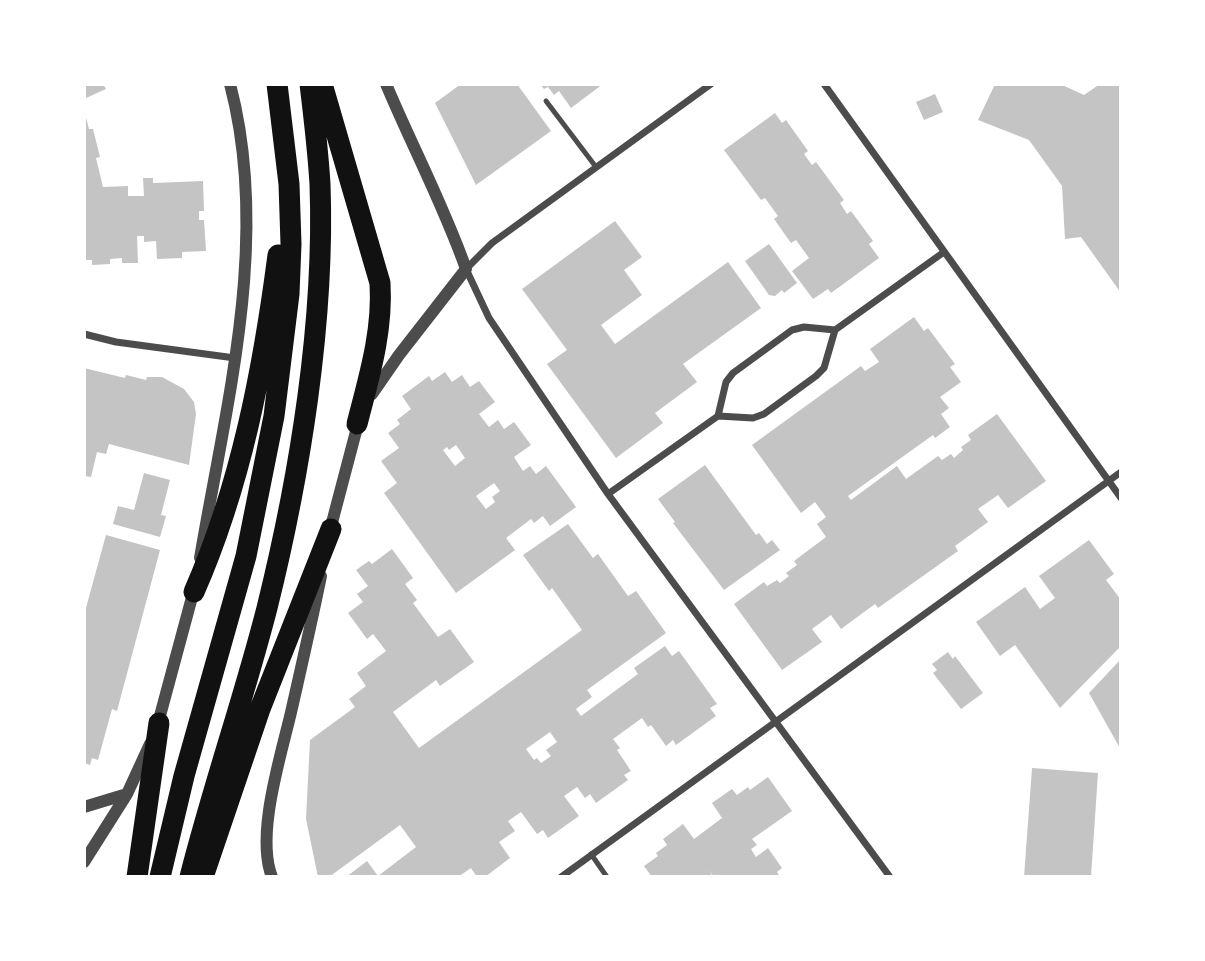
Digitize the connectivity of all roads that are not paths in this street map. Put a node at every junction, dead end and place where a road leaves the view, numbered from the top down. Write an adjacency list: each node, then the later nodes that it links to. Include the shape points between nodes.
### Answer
1 (230, 84): 15 (street, via 244,151 247,206)
2 (277, 84): 10 (highway)
3 (310, 84): 32 (highway, via 320,184 313,354 267,608)
4 (322, 84): 17 (highway, via 380,283 379,334)
5 (386, 84): 12 (street)
6 (711, 84): 9 (street)
7 (824, 84): 11 (street)
8 (547, 102): 9 (lane)
9 (596, 167): 12 (street, via 492,243)
10 (289, 184): 23 (highway, via 268,334 243,446 216,539); 31 (highway, via 289,295 274,416 243,569)
11 (944, 253): 13 (street); 19 (street)
12 (466, 269): 17 (street, via 375,387); 20 (street, via 489,318)
13 (835, 330): 16 (street, via 824,368 816,376 764,414 753,418); 16 (street, via 792,330 733,373 726,382)
14 (84, 334): 15 (street)
15 (235, 358): 23 (street)
16 (718, 416): 20 (street)
17 (358, 424): 22 (street)
18 (1121, 472): 19 (street)
19 (1108, 481): 21 (street); 24 (street)
20 (608, 494): 24 (street)
21 (1121, 498)
22 (331, 529): 33 (highway, via 260,709); 34 (street, via 271,802 266,842)
23 (194, 592): 25 (street)
24 (774, 721): 28 (street); 37 (street)
25 (159, 723): 26 (street); 30 (highway)
26 (127, 794): 27 (street); 29 (street)
27 (84, 807)
28 (592, 855): 35 (street); 36 (lane)
29 (84, 862)
30 (137, 877)
31 (159, 877)
32 (190, 877)
33 (204, 877)
34 (272, 877)
35 (561, 877)
36 (607, 877)
37 (890, 877)

